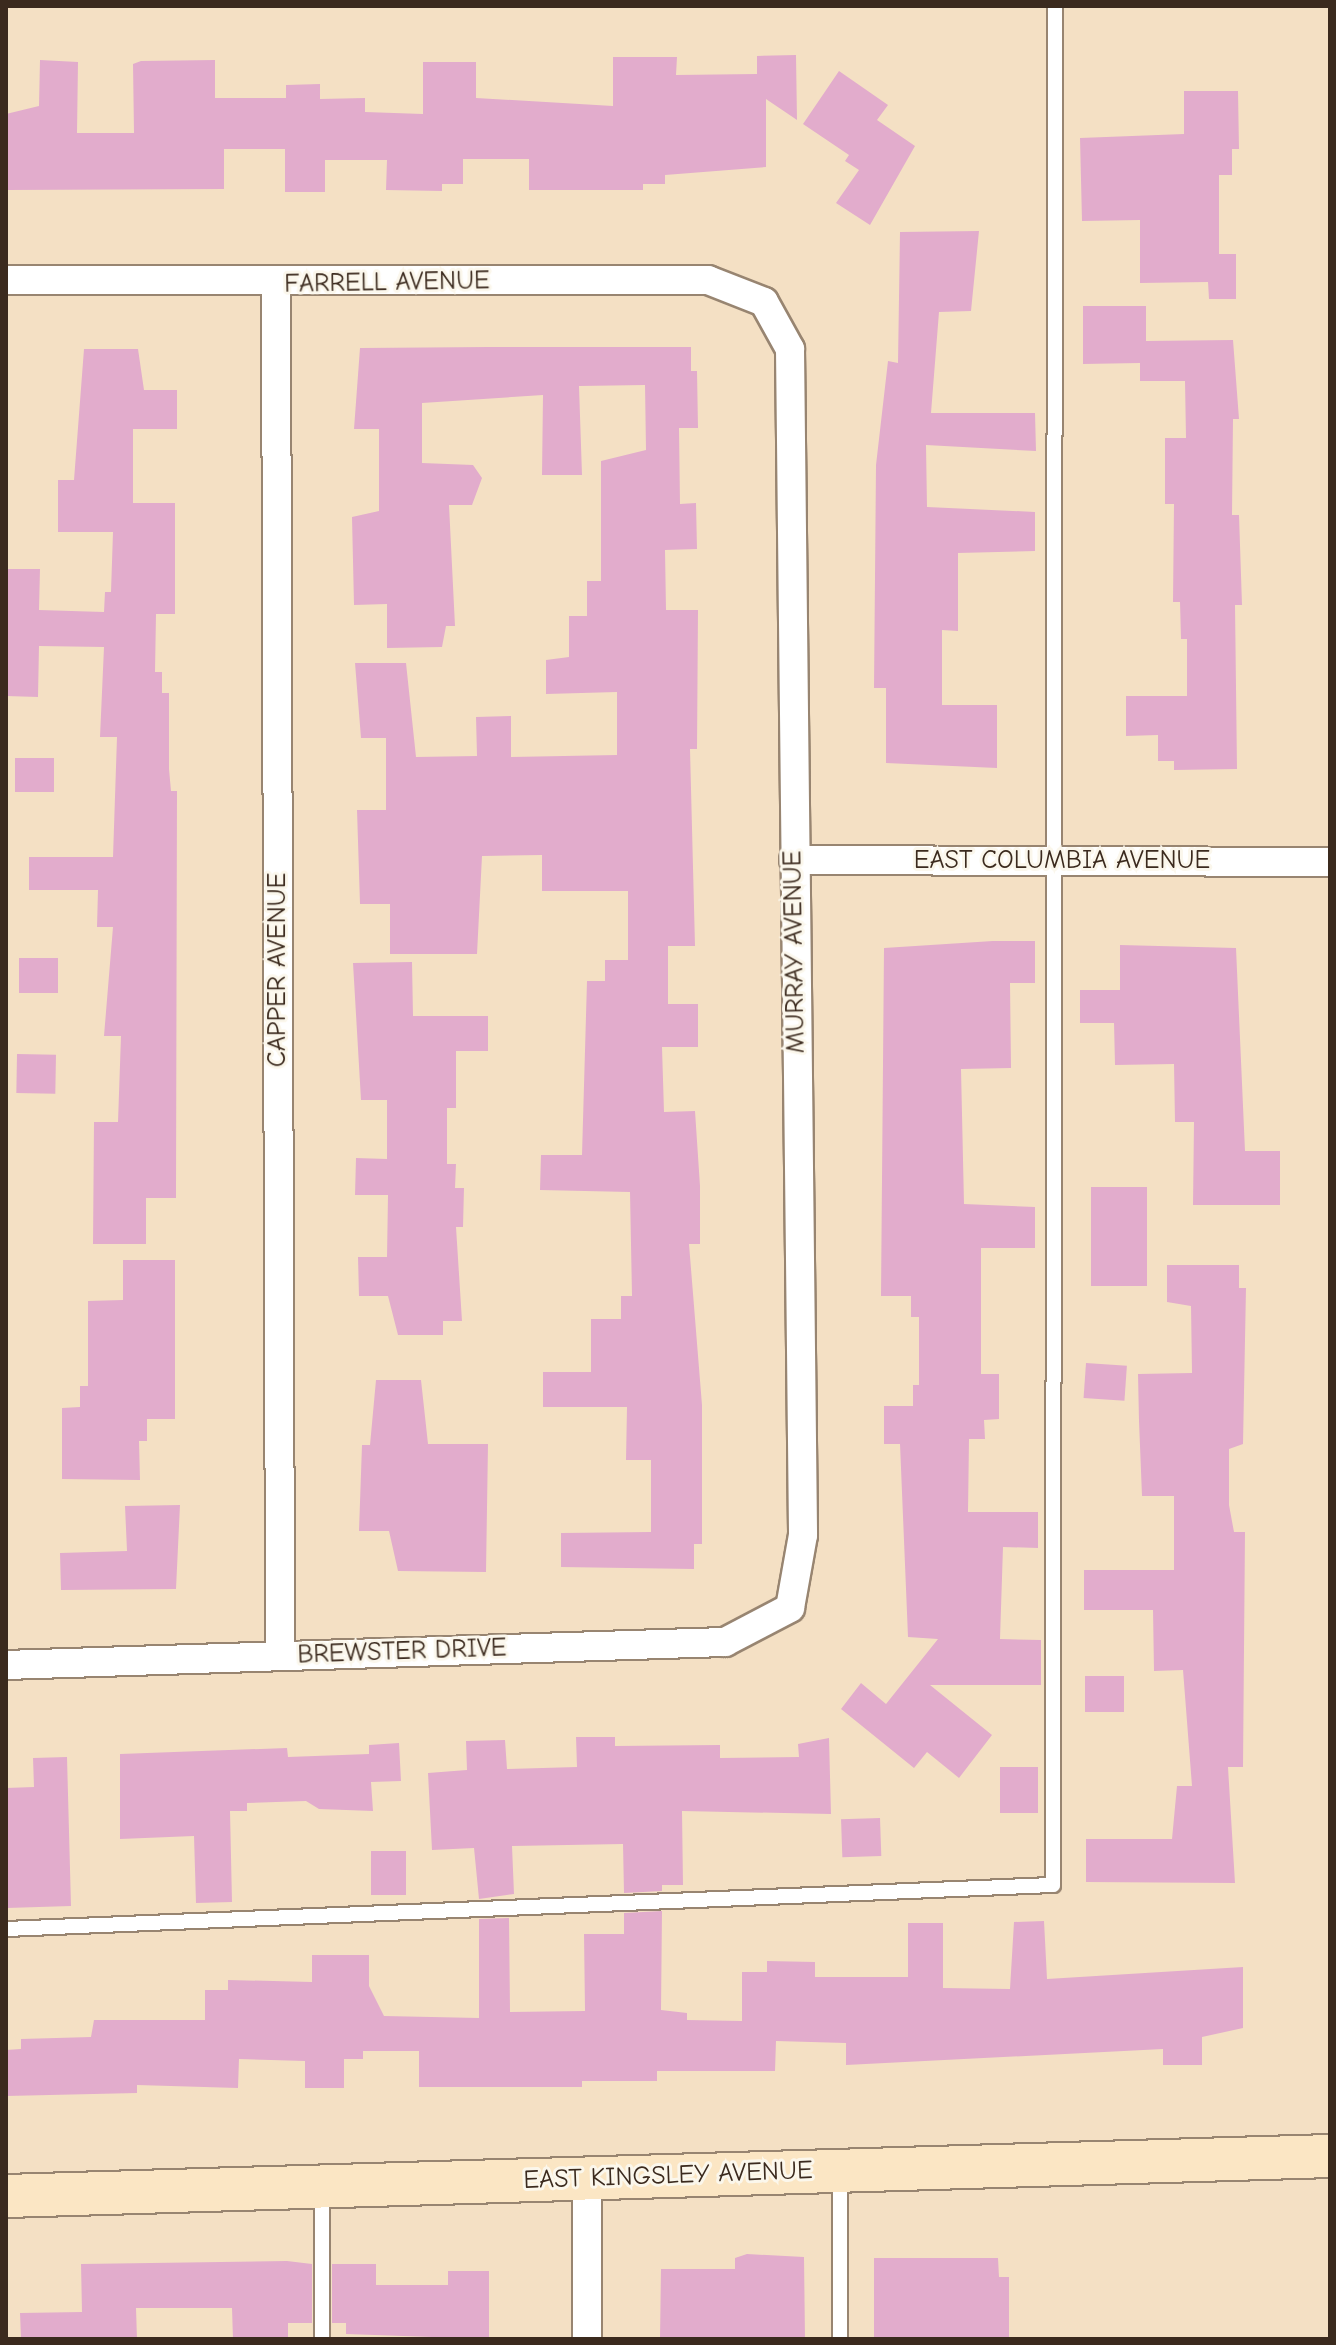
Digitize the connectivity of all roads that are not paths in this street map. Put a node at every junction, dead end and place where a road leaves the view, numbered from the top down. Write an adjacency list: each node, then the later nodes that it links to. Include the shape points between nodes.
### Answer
1 (1055, 6): 6 (lane)
2 (6, 280): 3 (street, FARRELL AVENUE)
3 (276, 285): 4 (street, FARRELL AVENUE, via 708,280); 9 (street, CAPPER AVENUE)
4 (764, 302): 5 (street, MURRAY AVENUE, via 790,349)
5 (794, 860): 6 (street, EAST COLUMBIA AVENUE); 8 (street, MURRAY AVENUE, via 803,1535)
6 (1059, 861): 7 (street, EAST COLUMBIA AVENUE); 11 (lane, via 1053,1885)
7 (1330, 862)
8 (790, 1608): 9 (street, BREWSTER DRIVE, via 725,1642)
9 (280, 1655): 10 (street, BREWSTER DRIVE)
10 (6, 1665)
11 (6, 1929)
12 (1330, 2156): 13 (street, EAST KINGSLEY AVENUE)
13 (840, 2170): 14 (street, EAST KINGSLEY AVENUE); 19 (lane)
14 (587, 2179): 15 (street, EAST KINGSLEY AVENUE); 18 (street)
15 (322, 2187): 16 (street, EAST KINGSLEY AVENUE); 17 (lane)
16 (6, 2196)
17 (322, 2339)
18 (587, 2339)
19 (840, 2339)

